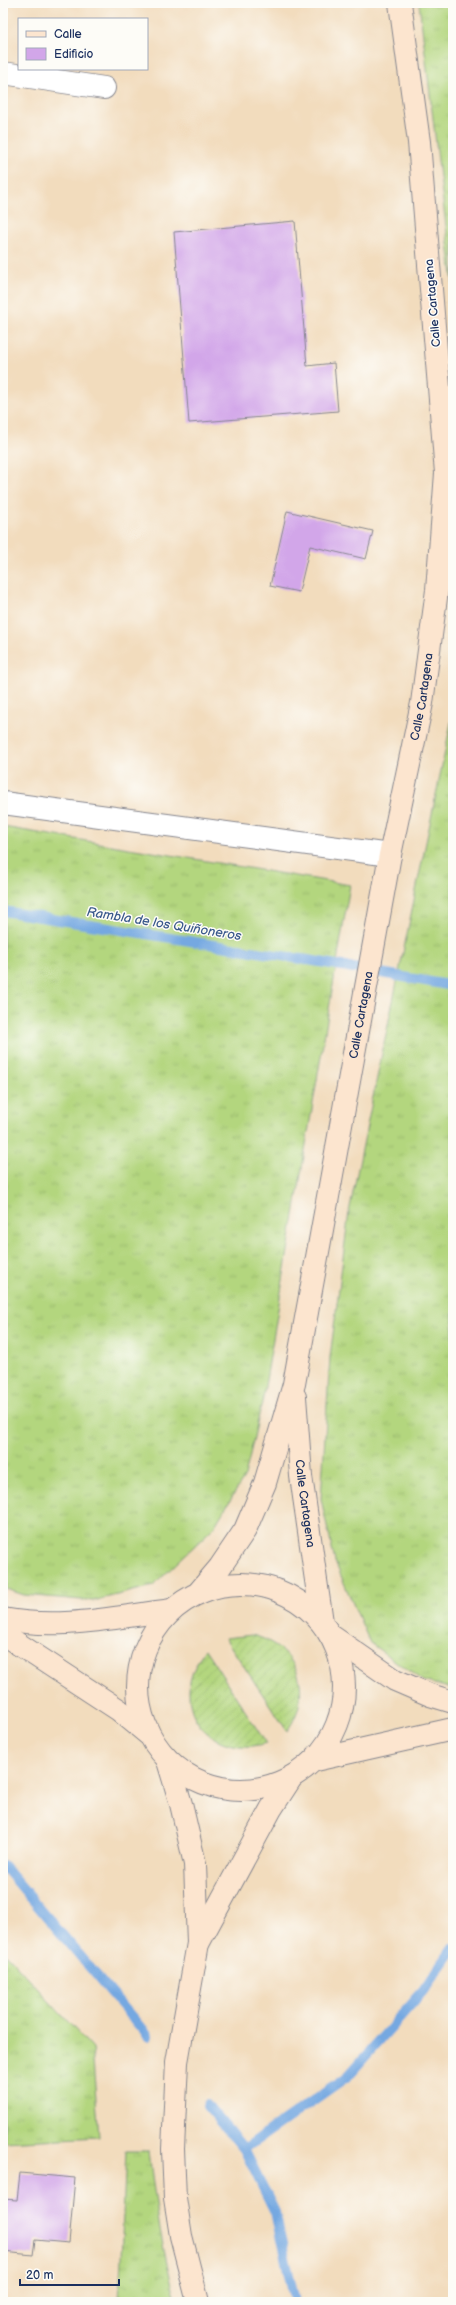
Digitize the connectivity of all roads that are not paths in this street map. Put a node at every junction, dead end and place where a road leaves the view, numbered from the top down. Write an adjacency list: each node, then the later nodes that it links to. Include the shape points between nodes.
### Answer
1 (400, 3): 5 (main road, Calle Cartagena, via 419,142 446,473 438,590 423,696)
2 (3, 72): 3 (street)
3 (104, 88)
4 (3, 803): 5 (street)
5 (390, 855): 6 (main road, Calle Cartagena)
6 (294, 1384): 7 (main road, Calle Cartagena, via 265,1483 245,1530 220,1567); 10 (main road, Calle Cartagena, via 301,1476)
7 (198, 1593): 8 (main road); 10 (main road, via 231,1584 266,1586 297,1599)
8 (172, 1610): 9 (main road, via 70,1624 30,1624); 14 (main road, via 154,1631 142,1656 138,1690 140,1710)
9 (3, 1619)
10 (328, 1630): 12 (main road, via 395,1680); 15 (main road, Calle Cartagena, via 344,1668 344,1702 334,1733)
11 (3, 1634): 14 (main road, via 119,1710)
12 (453, 1702)
13 (453, 1729): 15 (main road)
14 (149, 1736): 16 (main road)
15 (315, 1760): 17 (main road)
16 (168, 1761): 17 (main road, via 199,1783 218,1789 255,1790 274,1786); 18 (main road, via 195,1864)
17 (291, 1778): 18 (main road, via 271,1809)
18 (198, 1943): 19 (main road, via 177,2062 173,2149 178,2213 189,2272)
19 (198, 2302)

